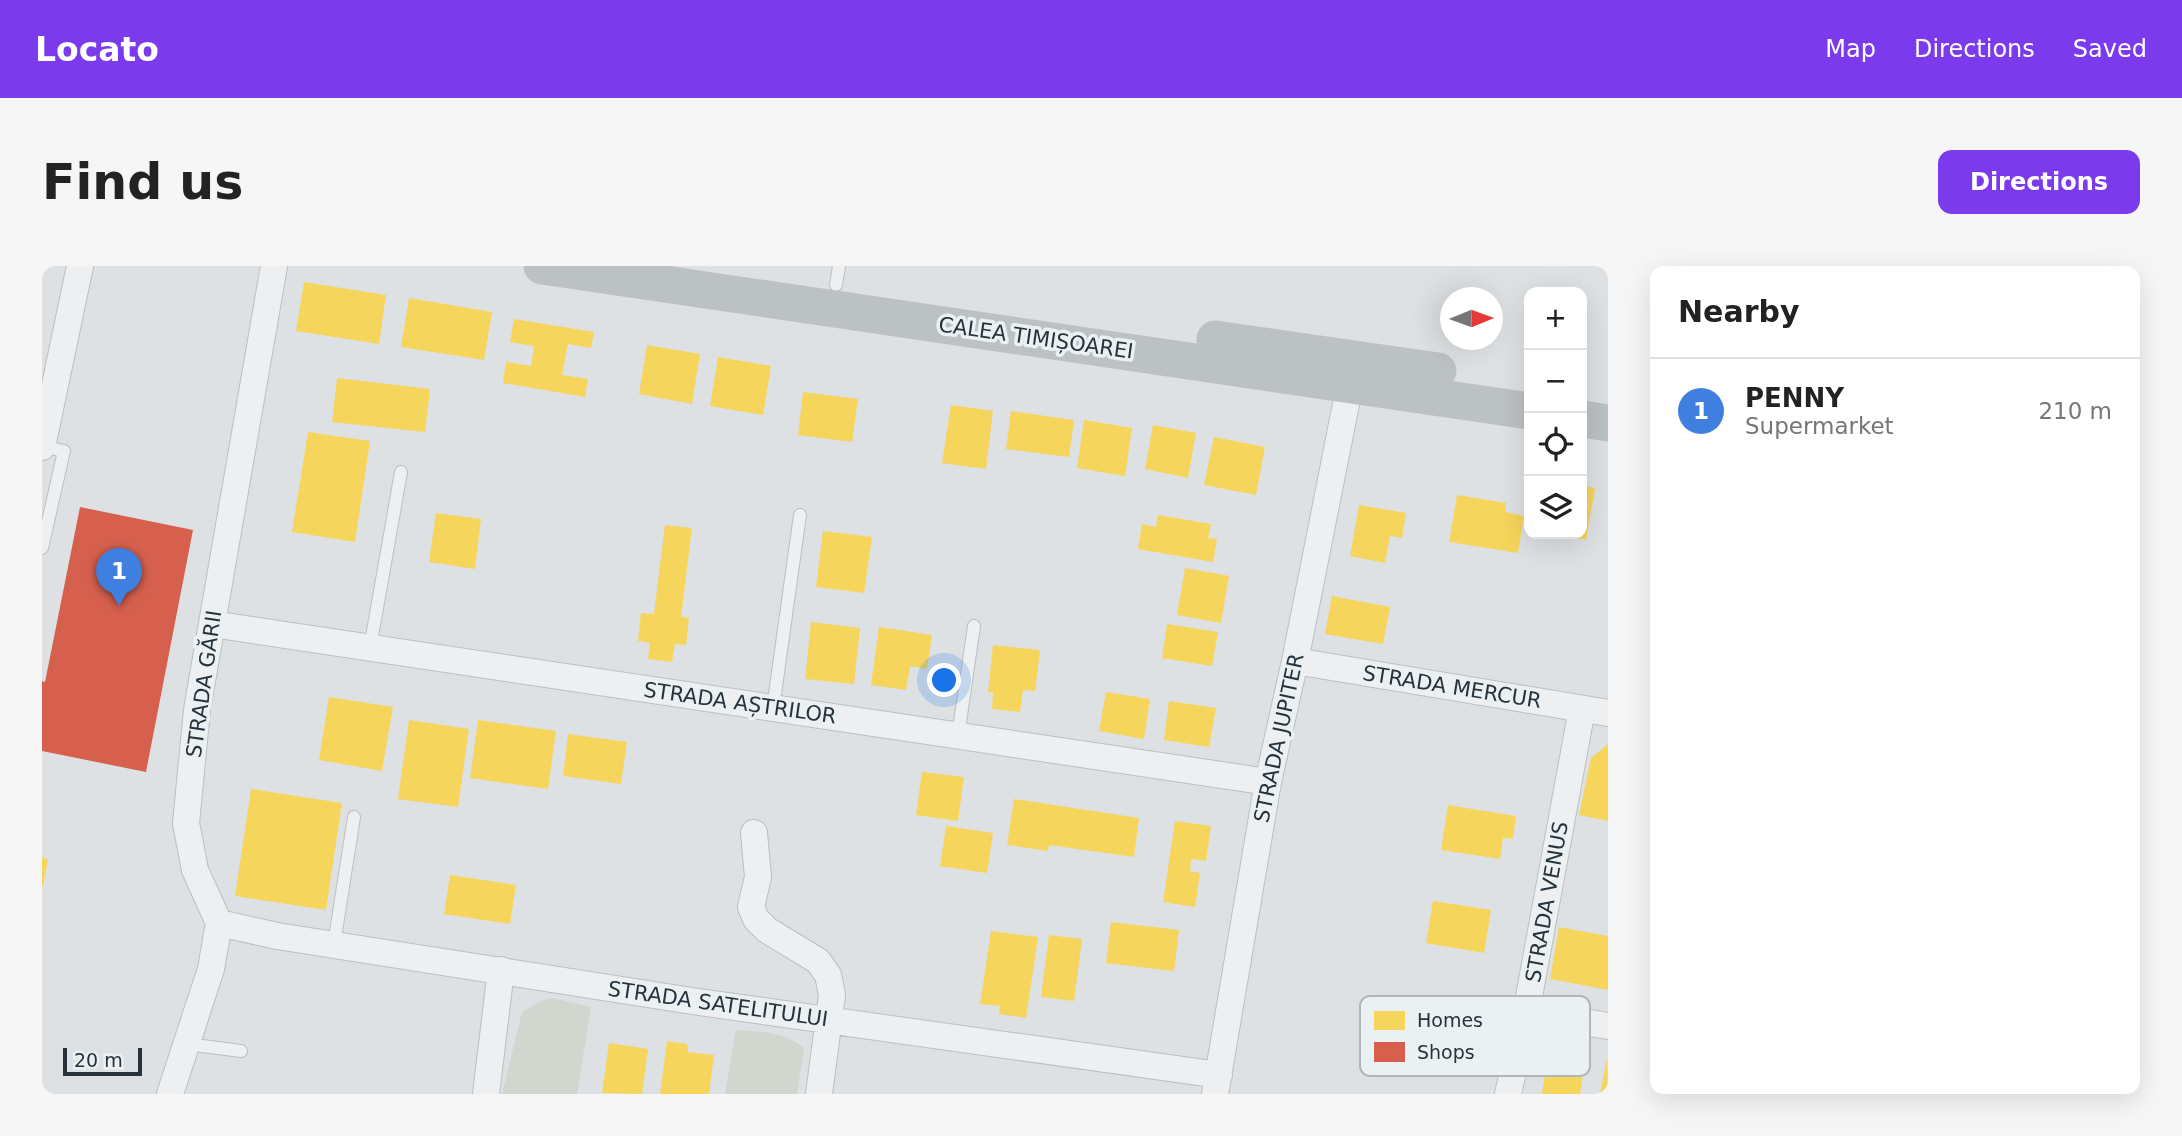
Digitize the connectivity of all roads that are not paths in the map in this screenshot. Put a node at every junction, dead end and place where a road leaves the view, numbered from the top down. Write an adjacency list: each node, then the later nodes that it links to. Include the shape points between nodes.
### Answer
1 (80, 266): 13 (street)
2 (274, 266): 17 (street, STRADA GĂRII)
3 (542, 266): 6 (main road, CALEA TIMIȘOAREI)
4 (702, 266): 5 (main road, CALEA TIMIȘOAREI)
5 (837, 276): 7 (main road, CALEA TIMIȘOAREI)
6 (1350, 384): 10 (main road, CALEA TIMIȘOAREI); 20 (street, STRADA JUPITER)
7 (1524, 384)
8 (1587, 394): 9 (main road)
9 (1608, 397)
10 (1524, 410)
11 (1587, 420): 12 (main road)
12 (1608, 423)
13 (42, 446): 16 (lane, via 64,452)
14 (401, 472): 19 (lane)
15 (800, 515): 21 (lane)
16 (42, 548)
17 (212, 624): 19 (street, STRADA AȘTRILOR); 27 (street, STRADA GĂRII, via 197,710 186,823 195,870)
18 (974, 626): 23 (lane)
19 (370, 648): 21 (street, STRADA AȘTRILOR)
20 (1295, 661): 22 (street, STRADA MERCUR); 24 (street, STRADA JUPITER)
21 (773, 708): 23 (street, STRADA AȘTRILOR)
22 (1595, 711): 30 (street, STRADA VENUS)
23 (958, 736): 24 (street, STRADA AȘTRILOR)
24 (1268, 782): 37 (street, STRADA JUPITER)
25 (354, 817): 28 (lane)
26 (754, 832): 31 (street, via 758,877 751,907 767,930 818,961 828,975)
27 (219, 923): 28 (street, STRADA SATELITULUI); 34 (street, via 211,970)
28 (334, 944): 29 (street, STRADA SATELITULUI)
29 (501, 970): 31 (street, STRADA SATELITULUI); 39 (street)
30 (1530, 996)
31 (830, 1020): 37 (street, STRADA SATELITULUI); 40 (street)
32 (1590, 1023): 33 (street)
33 (1608, 1026)
34 (187, 1044): 35 (lane); 38 (street)
35 (241, 1051)
36 (1512, 1076): 41 (street, STRADA VENUS)
37 (1217, 1084)
38 (170, 1094)
39 (486, 1094)
40 (818, 1094)
41 (1508, 1094)

